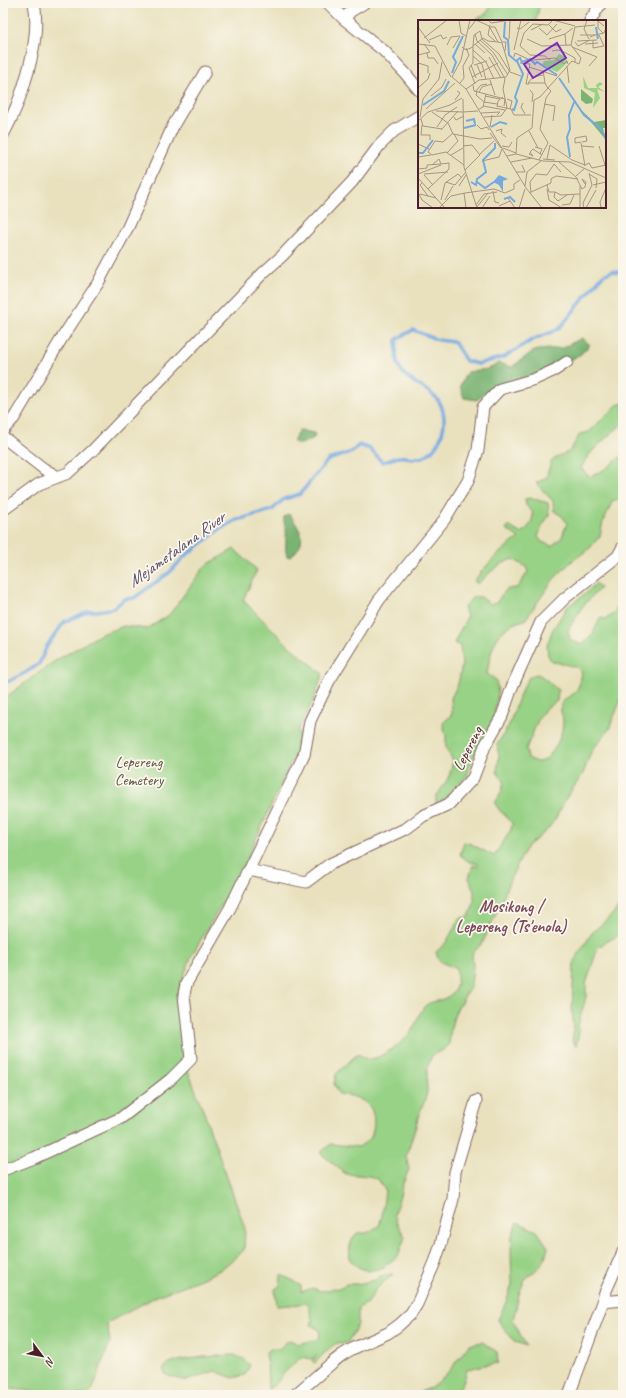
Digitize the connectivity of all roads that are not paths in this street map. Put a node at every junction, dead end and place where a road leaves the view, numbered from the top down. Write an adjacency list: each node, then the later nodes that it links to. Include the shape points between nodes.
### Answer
1 (34, 3): 10 (street, via 32,56 19,100)
2 (328, 3): 5 (street)
3 (364, 3): 5 (street, via 351,11)
4 (601, 3): 6 (street)
5 (344, 20): 8 (street, via 384,51 406,72)
6 (591, 20)
7 (205, 72): 12 (street, via 174,124 128,227 98,283 14,418)
8 (418, 89)
9 (418, 117): 14 (street, via 394,131 378,146 352,182 282,256 93,450 68,473)
10 (3, 135)
11 (567, 362): 17 (street, via 535,379 500,390 483,407 478,450 468,481 444,520 379,600 329,682 310,721 304,754)
12 (3, 430)
13 (3, 436): 14 (street)
14 (58, 477): 15 (street, via 39,484)
15 (3, 510)
16 (623, 547): 17 (street, Lepereng, via 618,556 565,598 542,622 473,778 449,804 423,816 407,828 330,864 306,882)
17 (248, 870): 19 (street, via 230,908 186,984 184,995 191,1059 171,1079 121,1118)
18 (476, 1100): 23 (street, via 455,1172 453,1199 441,1244 411,1314 388,1333 352,1349 333,1362)
19 (3, 1170)
20 (623, 1252): 22 (street, via 604,1294)
21 (623, 1300): 22 (street)
22 (603, 1302): 24 (street)
23 (295, 1395)
24 (570, 1395)

